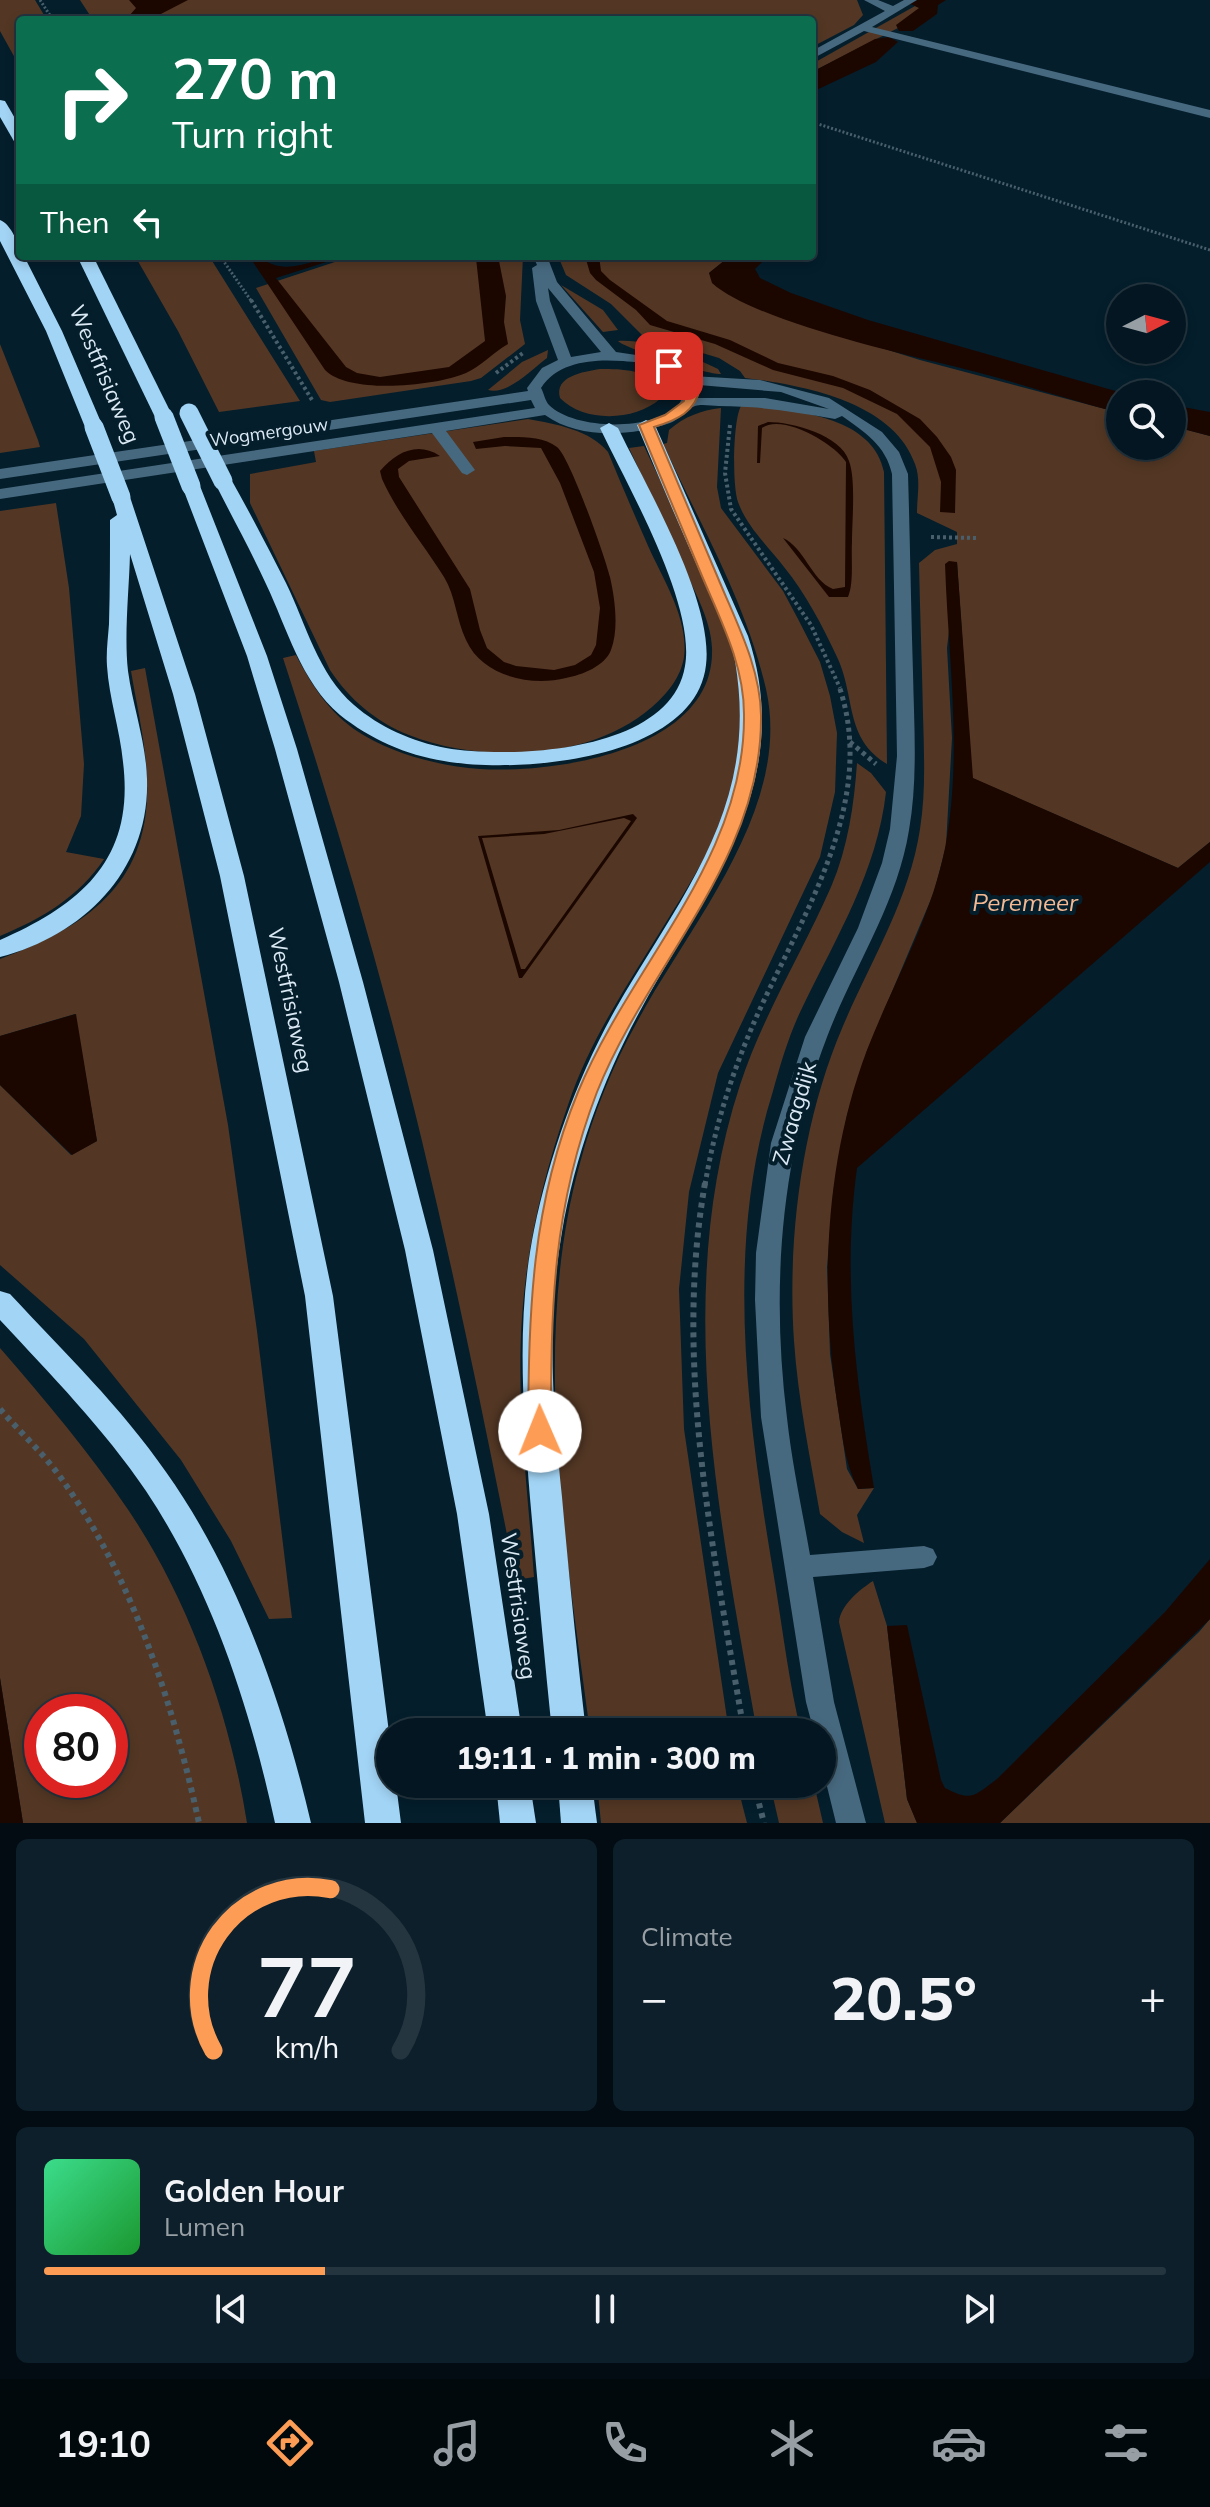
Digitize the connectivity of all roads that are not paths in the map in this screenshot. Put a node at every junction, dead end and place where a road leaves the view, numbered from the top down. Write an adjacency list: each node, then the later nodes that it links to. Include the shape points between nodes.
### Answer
1 (869, 0): 3 (street)
2 (909, 1): 3 (street)
3 (893, 10): 4 (street)
4 (863, 28): 5 (street); 7 (street)
5 (816, 54)
6 (0, 104): 8 (highway)
7 (1210, 114)
8 (16, 133)
9 (0, 225): 10 (highway, Westfrisiaweg, bridge)
10 (16, 256)
11 (18, 260): 29 (highway, Westfrisiaweg, bridge, via 54,331)
12 (87, 260): 18 (highway, Westfrisiaweg)
13 (540, 260): 16 (street, via 543,301)
14 (542, 260): 15 (street, via 551,283)
15 (612, 356): 16 (street); 17 (street, via 659,362)
16 (566, 363): 19 (street, via 541,377)
17 (690, 380): 20 (street); 23 (street, Zwaagdijk, via 800,391 838,405)
18 (154, 394): 25 (highway, bridge, via 189,413 310,662 343,707 380,731 432,750 492,760 551,759 640,733 679,702 696,667 696,634 677,576); 34 (highway, Westfrisiaweg, bridge, via 257,656 351,982 419,1250 473,1514)
19 (534, 395): 21 (street); 27 (street, Wogmergouw)
20 (691, 402): 22 (street, via 670,418); 23 (street, Zwaagdijk, via 785,404)
21 (545, 411): 24 (street, Wogmergouw); 25 (street, via 572,423)
22 (646, 425): 25 (street); 35 (highway, via 744,658 753,712 751,754 741,800 711,875 628,1011 588,1091 547,1233 537,1338 540,1431)
23 (865, 426): 33 (street, Zwaagdijk, via 896,459 906,756 892,863 868,928 816,1037 782,1143 773,1196 768,1327 774,1417)
24 (436, 427): 26 (street); 28 (street, Wogmergouw)
25 (609, 428)
26 (467, 470)
27 (0, 474)
28 (0, 494)
29 (121, 497): 30 (highway, via 118,667 136,778 132,838 104,886 78,909); 39 (highway, Westfrisiaweg, via 184,694 232,876 319,1296)
30 (0, 949)
31 (0, 1302): 38 (highway, via 156,1481 209,1574 255,1681)
32 (924, 1557): 33 (street)
33 (797, 1567): 42 (street, Zwaagdijk, via 820,1702)
34 (503, 1718)
35 (568, 1718)
36 (515, 1798): 40 (highway)
37 (576, 1798): 41 (highway)
38 (293, 1823)
39 (383, 1823)
40 (518, 1823)
41 (579, 1823)
42 (851, 1823)

